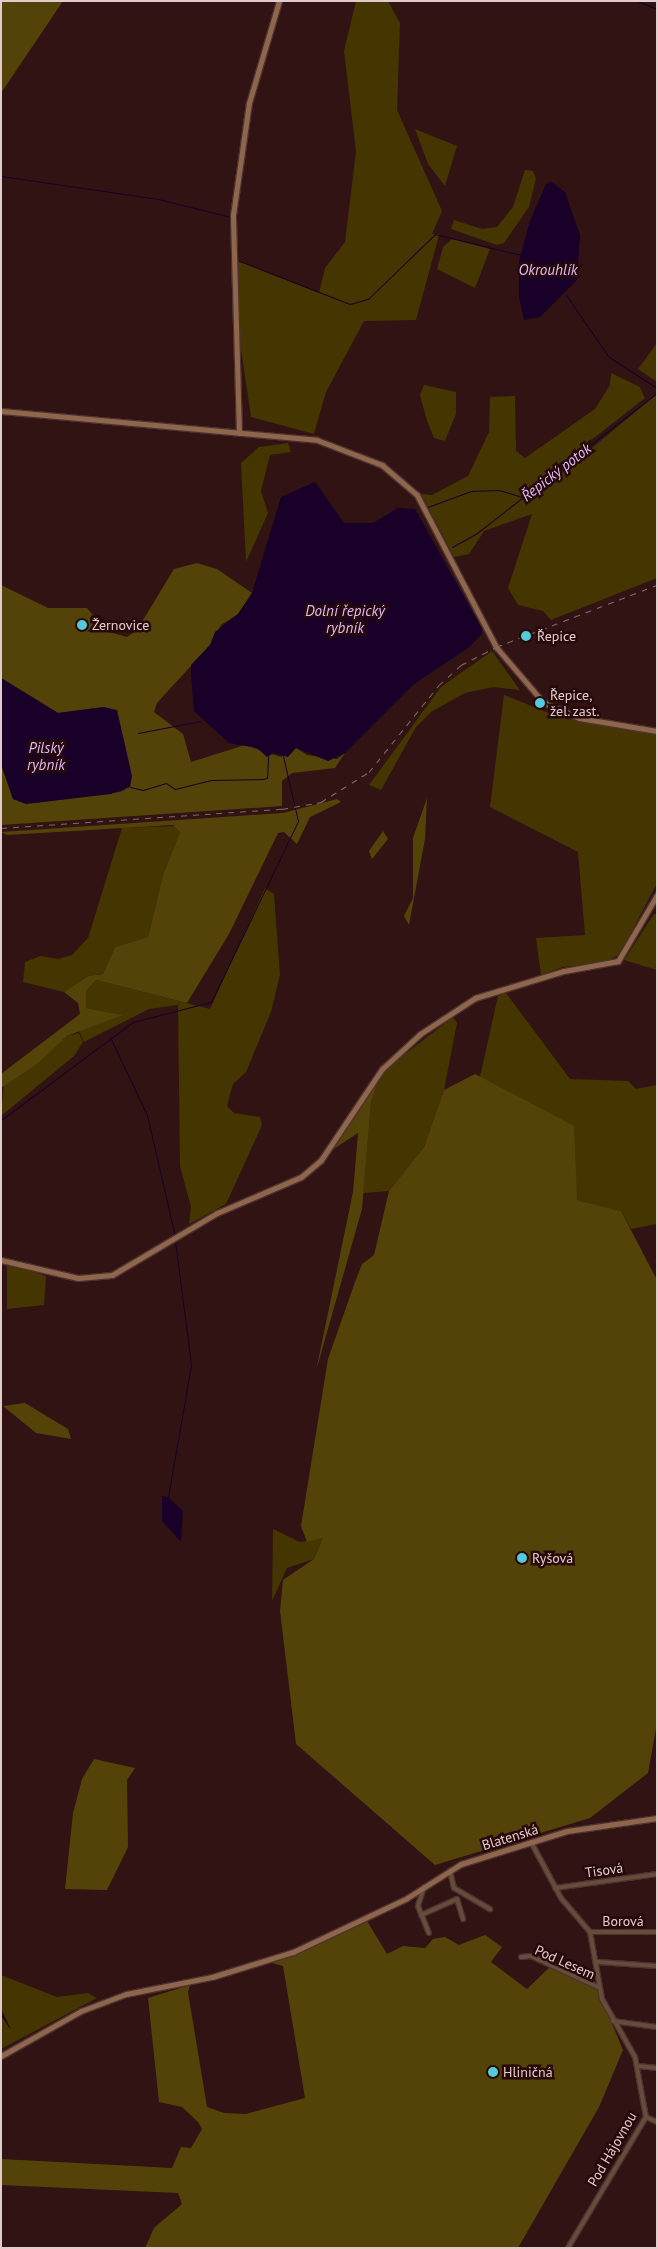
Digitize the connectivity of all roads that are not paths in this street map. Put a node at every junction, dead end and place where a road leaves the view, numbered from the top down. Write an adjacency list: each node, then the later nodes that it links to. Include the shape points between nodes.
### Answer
1 (279, 1): 3 (street, via 249,103 233,215)
2 (1, 411): 3 (street)
3 (239, 433): 4 (street, via 328,442 396,474 429,514 502,654 543,702 568,715)
4 (657, 731)
5 (657, 896): 6 (street, via 618,961 564,971 475,998 420,1034 382,1069 321,1160 301,1177 217,1213 112,1275 78,1278)
6 (1, 1260)
7 (657, 1818): 8 (street, Blatenská, via 617,1820)
8 (531, 1842): 9 (street, Blatenská); 12 (street, Pod Hájovnou)
9 (449, 1869): 11 (street, Blatenská); 13 (street, via 452,1884)
10 (657, 1874): 12 (street, Tisová)
11 (425, 1885): 16 (street, via 418,1906); 27 (street, Blatenská, via 382,1911 268,1962 126,1994 82,2011)
12 (555, 1888): 18 (street, Pod Hájovnou)
13 (460, 1892): 14 (street); 15 (street)
14 (457, 1899): 16 (street); 17 (street)
15 (490, 1909)
16 (421, 1915): 20 (street)
17 (464, 1919)
18 (590, 1932): 19 (street, Borová); 22 (street, Pod Hájovnou)
19 (657, 1932)
20 (429, 1934)
21 (521, 1956): 24 (street, Pod Lesem, via 531,1956)
22 (598, 1962): 23 (street); 24 (street, Pod Hájovnou)
23 (657, 1966)
24 (600, 1988): 25 (street, Pod Hájovnou)
25 (613, 2021): 26 (street); 28 (street, Pod Hájovnou)
26 (657, 2027)
27 (1, 2056)
28 (638, 2066): 29 (street); 30 (street, Pod Hájovnou)
29 (657, 2068)
30 (646, 2117): 31 (street); 32 (street, Pod Hájovnou)
31 (657, 2122)
32 (568, 2248)

